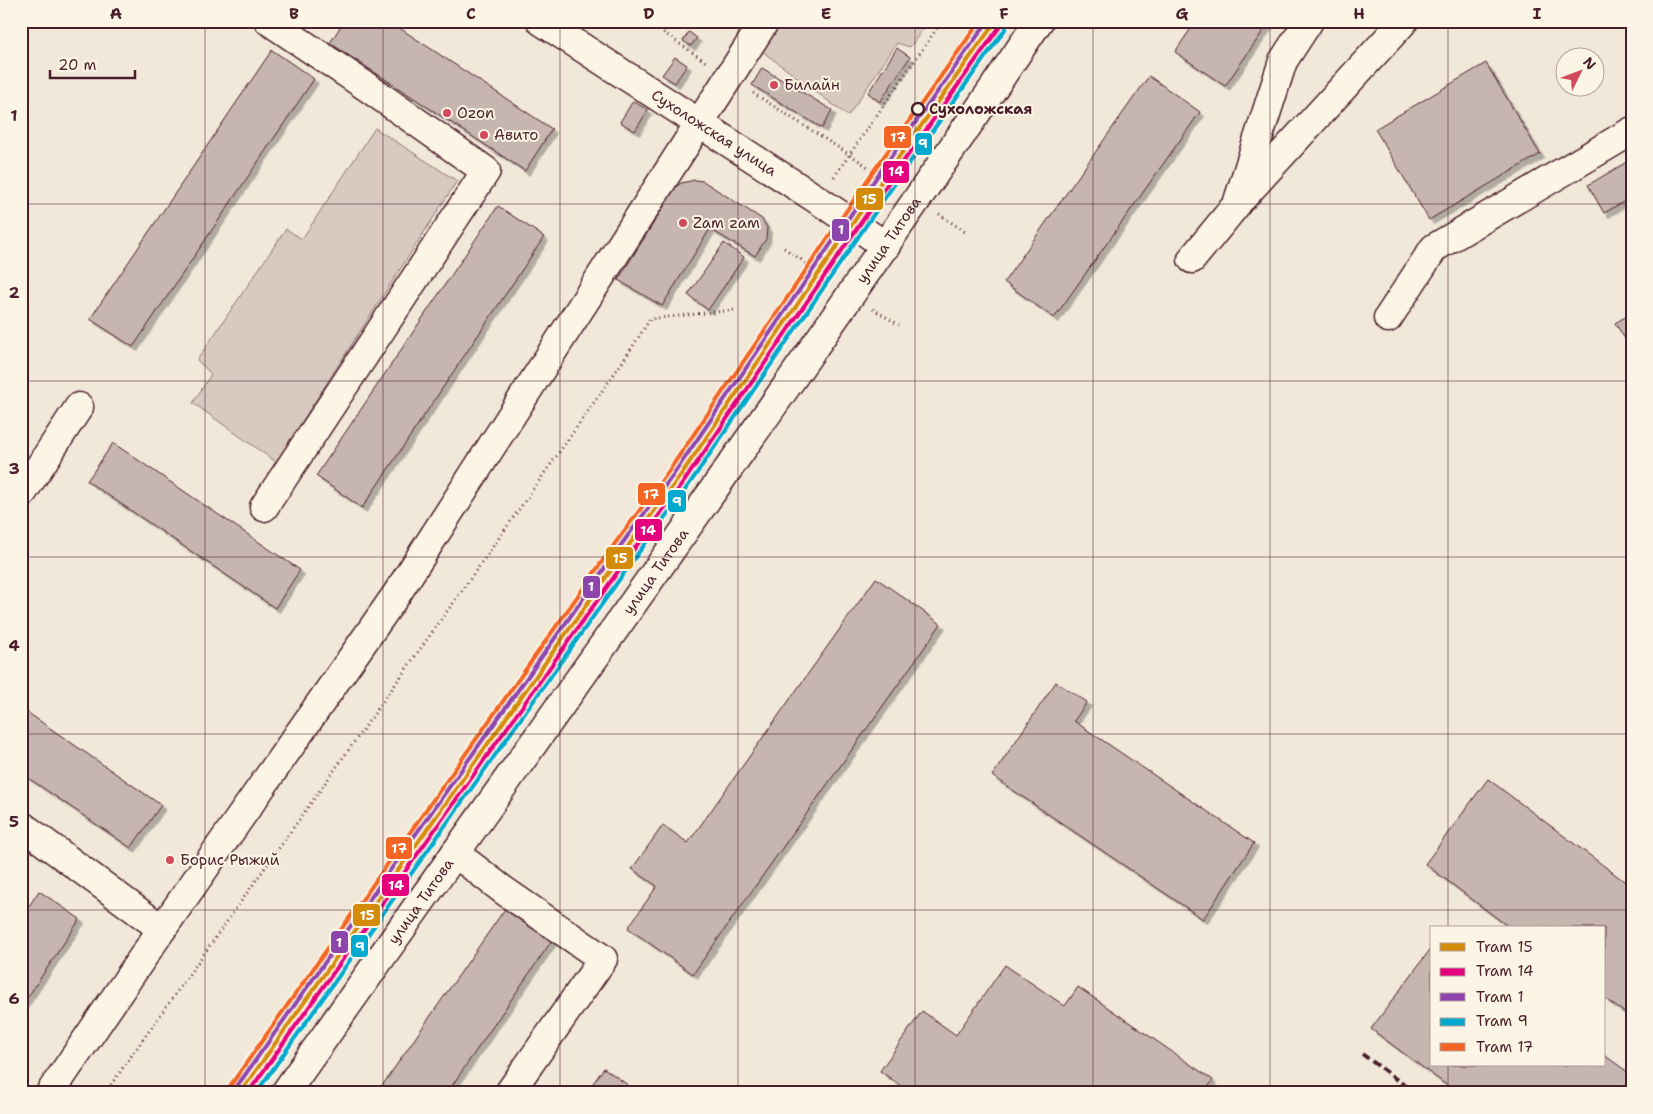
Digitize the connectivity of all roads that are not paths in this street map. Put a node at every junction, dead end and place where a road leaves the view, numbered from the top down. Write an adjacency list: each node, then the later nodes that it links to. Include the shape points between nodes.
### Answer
1 (269, 21): 15 (main road, via 486,171)
2 (541, 21): 7 (main road, Сухоложская улица)
3 (765, 21): 7 (main road)
4 (1039, 21): 10 (main road, улица Титова)
5 (1309, 21): 9 (main road, via 1283,61)
6 (1404, 21): 9 (main road)
7 (699, 124): 10 (main road, Сухоложская улица); 18 (main road, via 396,594)
8 (1632, 130): 12 (main road, via 1434,248)
9 (1237, 204): 11 (main road)
10 (886, 246): 17 (main road, улица Титова)
11 (1192, 259)
12 (1388, 318)
13 (79, 407): 14 (main road)
14 (21, 495)
15 (264, 507)
16 (21, 826): 18 (main road)
17 (455, 853): 20 (main road, улица Титова); 21 (main road, via 603,959)
18 (162, 929): 19 (main road)
19 (50, 1093)
20 (286, 1093)
21 (509, 1093)

